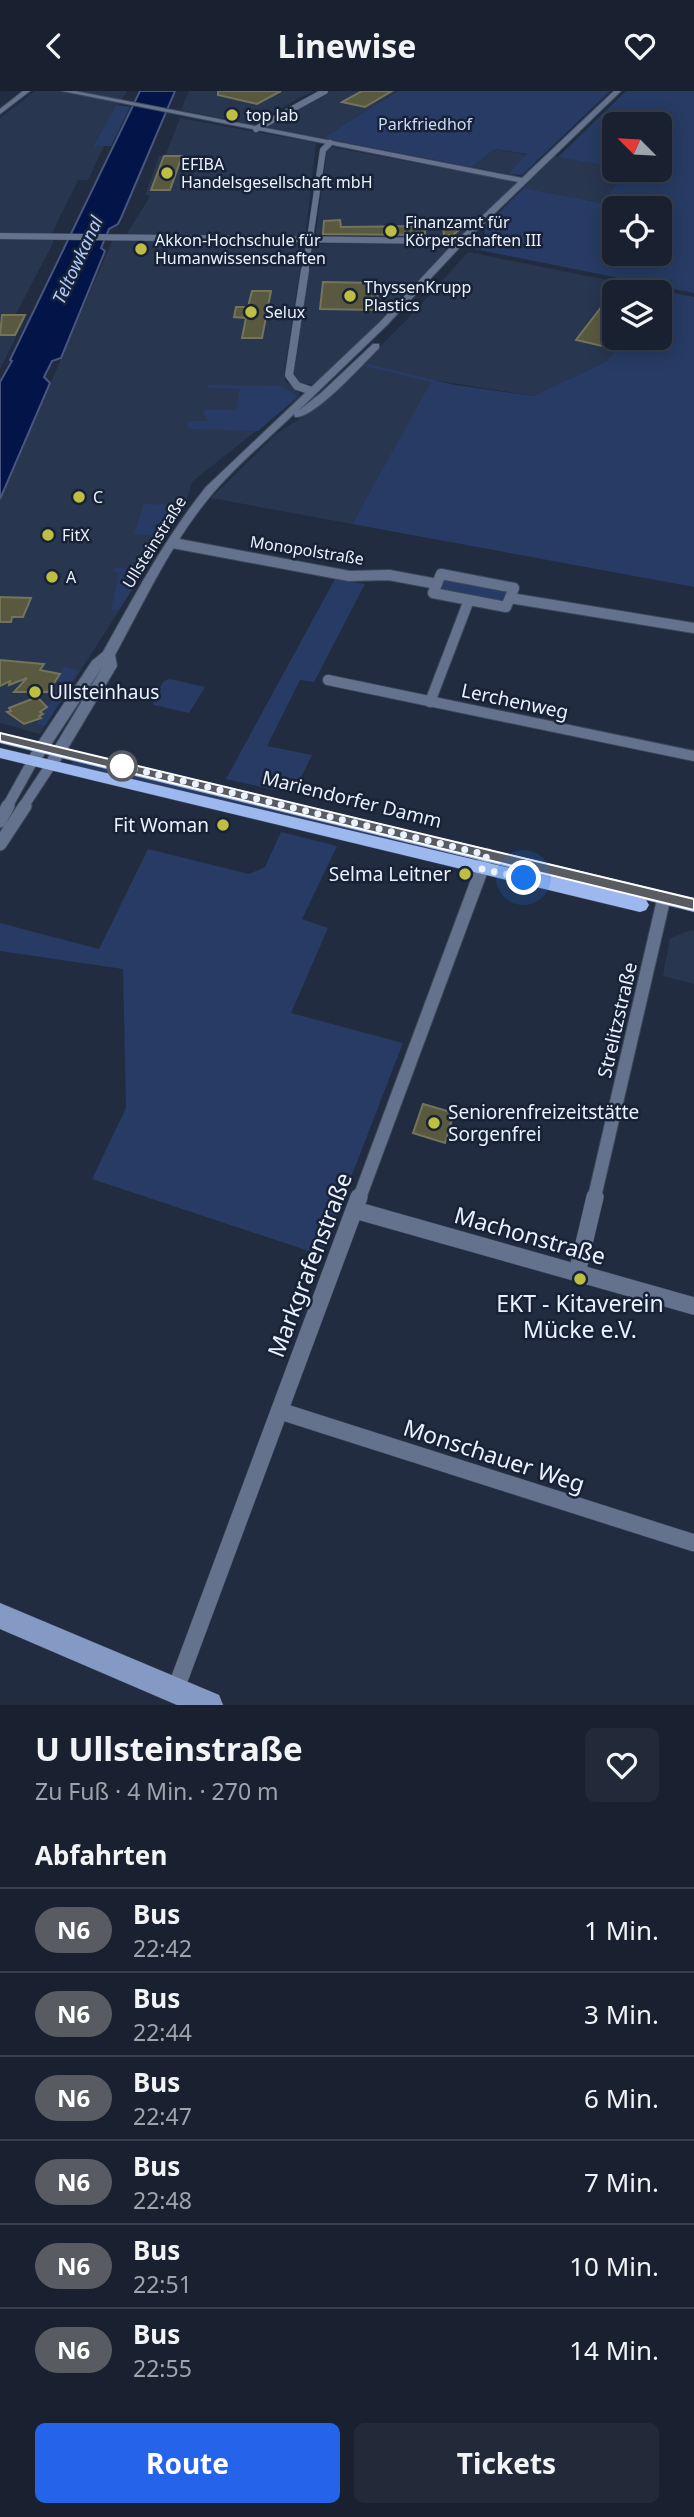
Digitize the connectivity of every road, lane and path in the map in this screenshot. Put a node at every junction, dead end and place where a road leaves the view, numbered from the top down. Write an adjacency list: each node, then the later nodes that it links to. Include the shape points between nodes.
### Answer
1 (27, 91): 5 (street)
2 (65, 91): 6 (street)
3 (325, 91): 6 (street)
4 (618, 91): 8 (street, Ullsteinstraße)
5 (0, 112)
6 (256, 128): 7 (street)
7 (330, 143): 8 (street); 11 (street, via 323,150)
8 (525, 181): 9 (street, Ullsteinstraße)
9 (478, 224): 12 (street, Ullsteinstraße); 13 (street, Ullsteinstraße, via 480,235)
10 (0, 236): 11 (street)
11 (309, 241): 12 (street); 18 (street, via 289,375 293,383)
12 (460, 242): 13 (street); 14 (street, Ullsteinstraße)
13 (471, 244): 15 (street, Ullsteinstraße)
14 (448, 254): 15 (street); 16 (street, Ullsteinstraße)
15 (460, 256): 17 (street, Ullsteinstraße)
16 (353, 353): 17 (street); 18 (street, Ullsteinstraße)
17 (366, 356): 19 (street, Ullsteinstraße)
18 (312, 391): 19 (street); 20 (street, Ullsteinstraße)
19 (325, 395): 20 (street, Ullsteinstraße)
20 (274, 429): 21 (street, Ullsteinstraße, via 205,495)
21 (173, 543): 22 (street, Monopolstraße, via 349,576 389,575); 26 (street, Ullsteinstraße)
22 (437, 584): 23 (street, Monopolstraße, via 441,574 514,588); 24 (street, Monopolstraße, via 433,593)
23 (510, 598): 24 (street, Monopolstraße, via 506,607); 25 (street, Monopolstraße)
24 (470, 600): 28 (street)
25 (694, 628)
26 (108, 655): 30 (street, Ullsteinstraße, via 97,664); 31 (street, Ullsteinstraße, via 110,666)
27 (328, 680): 28 (street, Lerchenweg)
28 (430, 702): 33 (street, Lerchenweg)
29 (0, 738): 30 (main road, Mariendorfer Damm)
30 (42, 748): 31 (main road, Mariendorfer Damm); 34 (street, Ullsteinstraße)
31 (59, 752): 35 (street, Ullsteinstraße); 38 (main road, Mariendorfer Damm)
32 (0, 753): 34 (main road, Mariendorfer Damm)
33 (694, 756)
34 (32, 762): 35 (main road, Mariendorfer Damm); 36 (street, Ullsteinstraße)
35 (50, 766): 37 (street, Ullsteinstraße); 38 (main road, Mariendorfer Damm)
36 (0, 821)
37 (0, 845)
38 (484, 862): 39 (main road, Mariendorfer Damm); 42 (street, Markgrafenstraße)
39 (663, 904): 40 (main road, Mariendorfer Damm); 41 (main road, Mariendorfer Damm); 43 (street, Strelitzstraße)
40 (694, 905)
41 (694, 917)
42 (355, 1210): 43 (street, Machonstraße); 45 (street, Markgrafenstraße)
43 (578, 1273): 44 (street, Machonstraße)
44 (694, 1305)
45 (280, 1411): 46 (street, Monschauer Weg); 48 (street, Markgrafenstraße)
46 (694, 1543)
47 (0, 1616): 48 (main road)
48 (175, 1691): 49 (main road)
49 (209, 1705)

